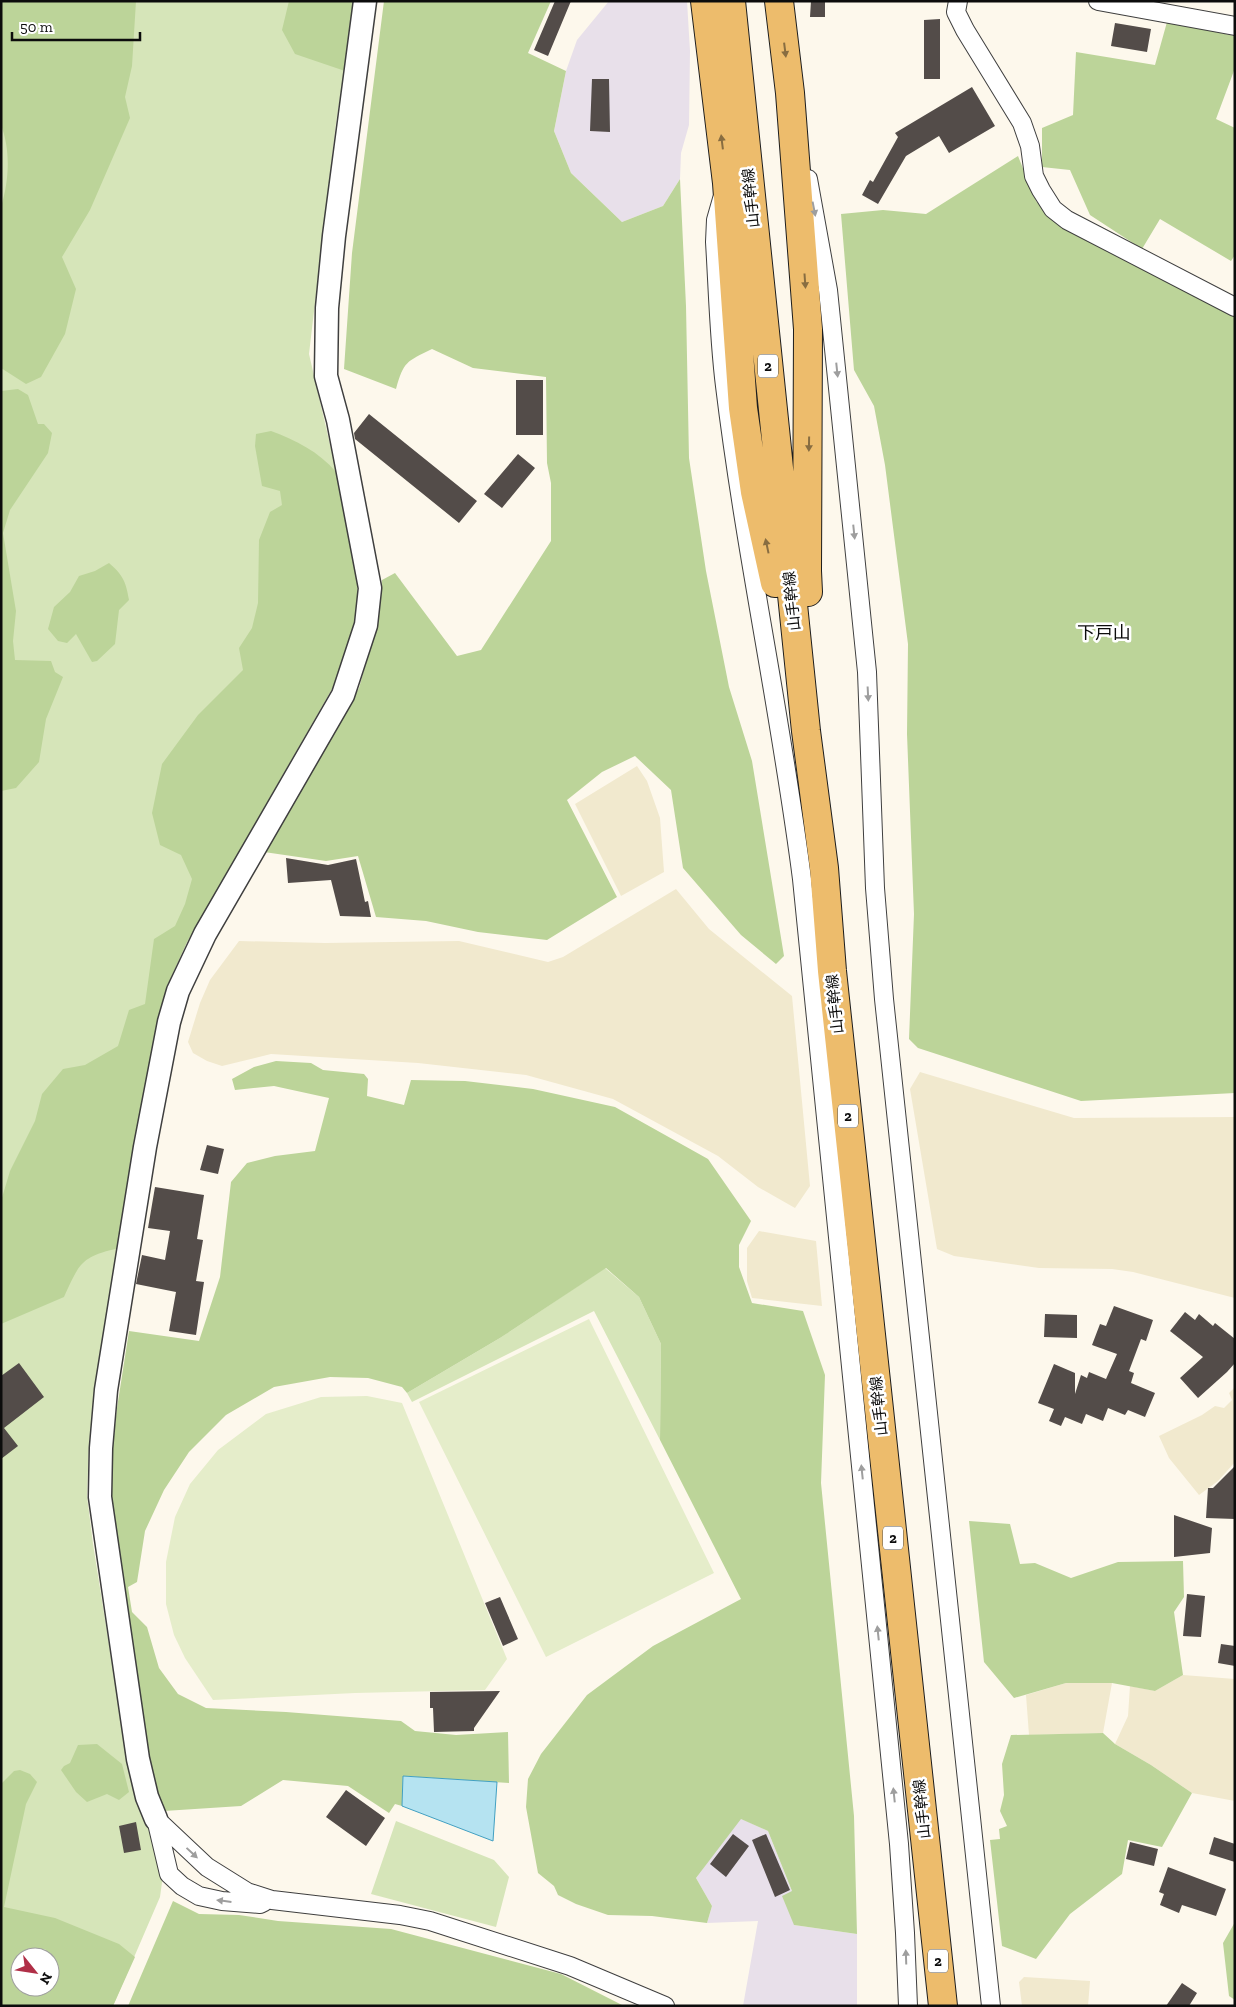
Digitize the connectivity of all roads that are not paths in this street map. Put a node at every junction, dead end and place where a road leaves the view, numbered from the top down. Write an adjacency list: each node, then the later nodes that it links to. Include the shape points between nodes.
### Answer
1 (365, 1): 14 (street, via 334,236 327,308 326,376 338,420 370,588 366,625 343,696 205,934 178,991 149,1129 106,1390 100,1497 138,1759)
2 (706, 1): 9 (main road, one-way to 2)
3 (731, 1): 11 (main road, 山手幹線 / 2)
4 (779, 1): 8 (main road, one-way to 8)
5 (958, 1): 10 (street, via 956,12 964,30 1022,123 1030,146 1034,176 1053,209 1067,220)
6 (1098, 1): 7 (street)
7 (1235, 26)
8 (790, 93): 12 (main road, one-way to 12, via 808,329 807,571); 22 (street, one-way to 22, via 828,290 852,517 867,672 875,888 884,990)
9 (727, 183): 11 (main road, one-way to 9, via 749,453 739,366); 18 (street, one-way to 9, via 899,1844 802,879 724,384 715,230)
10 (1235, 306)
11 (806, 731): 12 (main road, 山手幹線 / 2)
12 (824, 868): 13 (main road, 山手幹線 / 2, via 832,971)
13 (923, 1816): 16 (main road, 山手幹線 / 2); 21 (main road)
14 (156, 1819): 15 (street, one-way to 15, via 207,1867 246,1892); 15 (street, one-way to 14, via 260,1904 222,1901 199,1896 182,1886 170,1874)
15 (272, 1900): 17 (street, via 430,1921 570,1966)
16 (933, 1916): 19 (main road); 20 (main road, 山手幹線 / 2)
17 (665, 2006)
18 (908, 2006)
19 (933, 2006)
20 (943, 2006)
21 (957, 2006)
22 (991, 2006)

